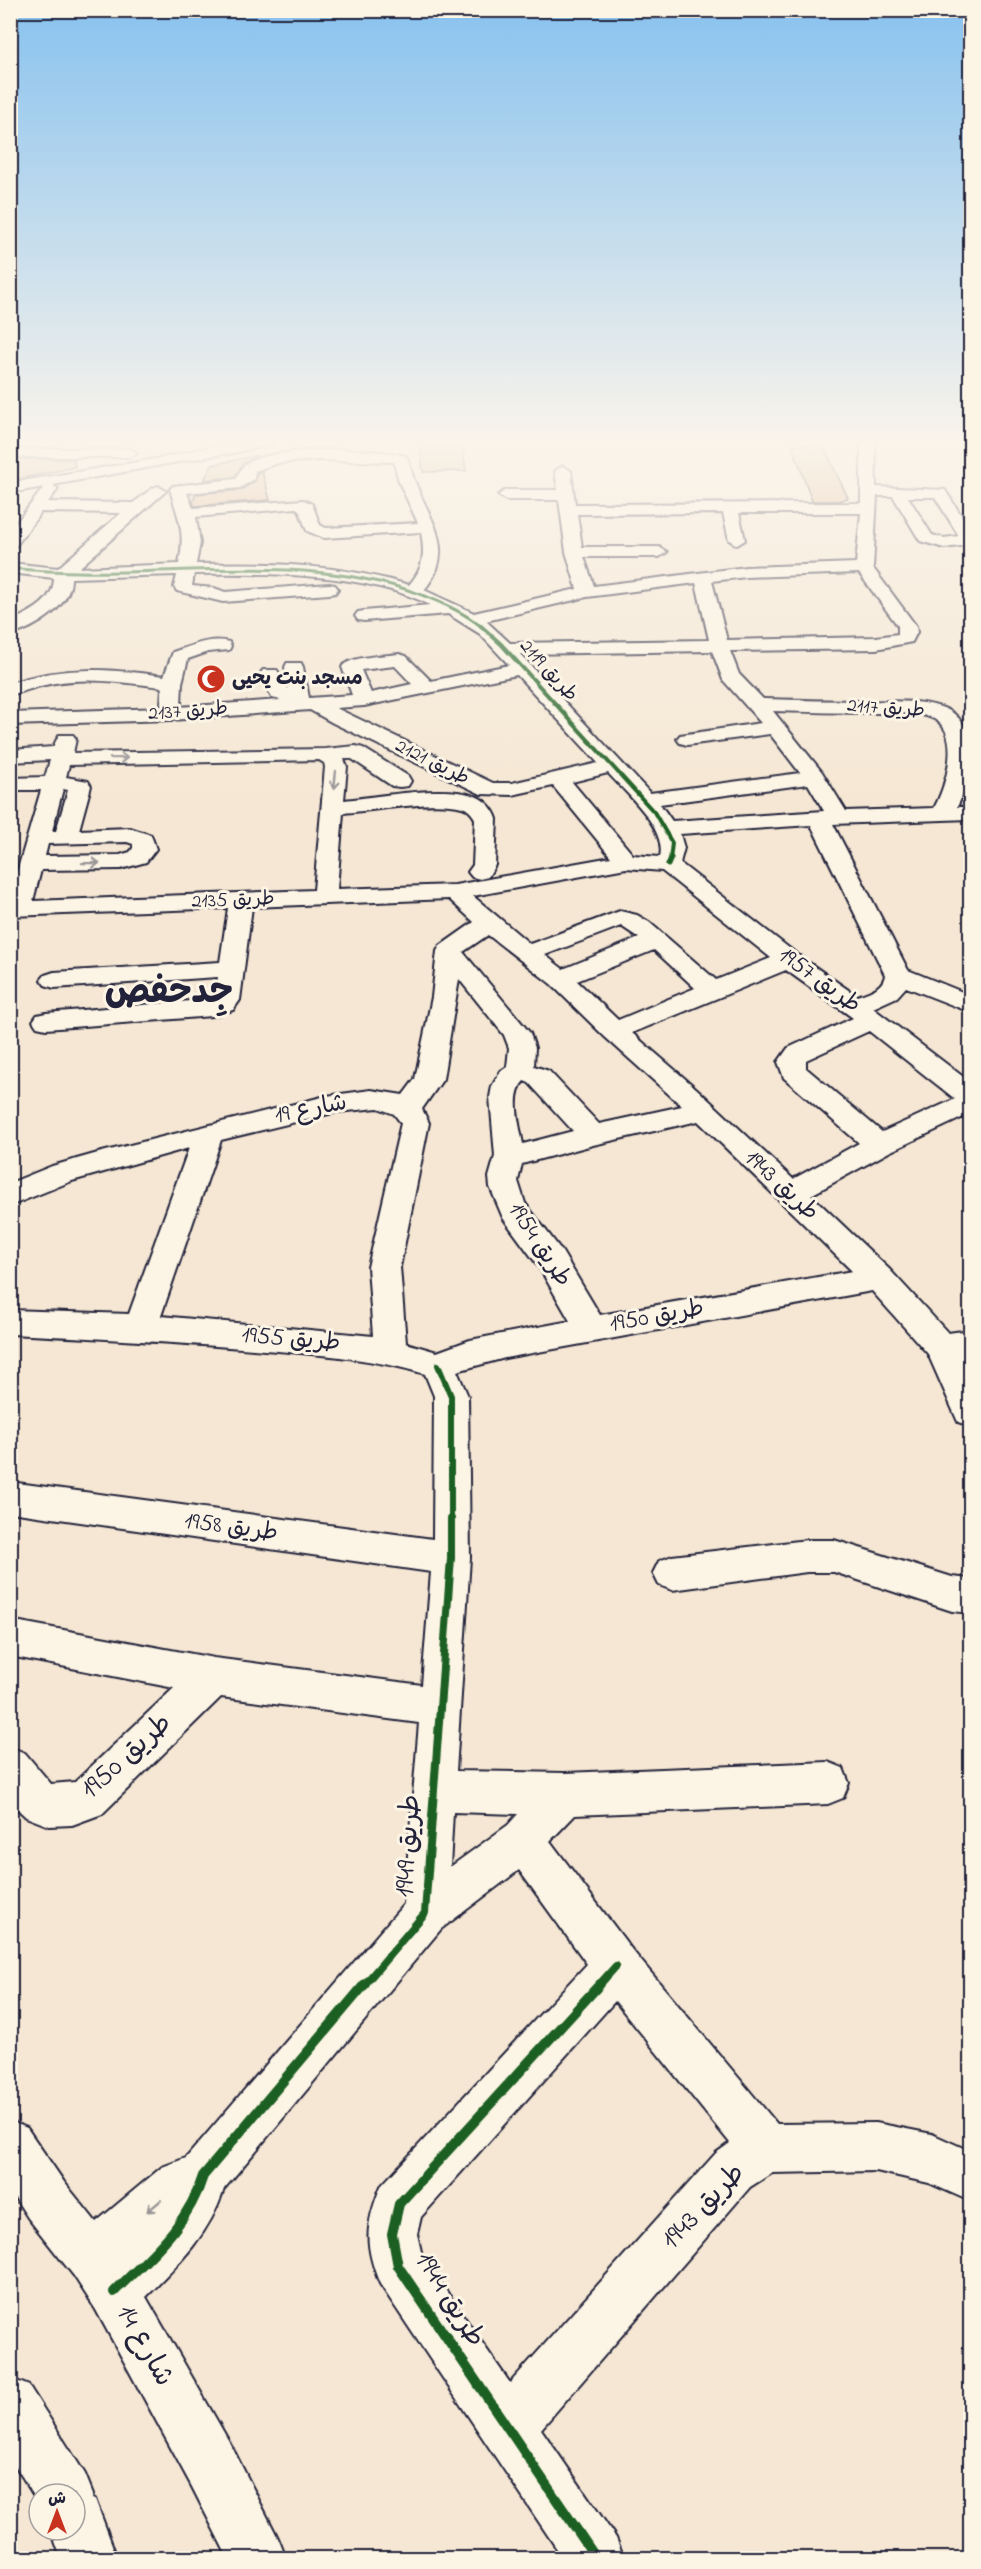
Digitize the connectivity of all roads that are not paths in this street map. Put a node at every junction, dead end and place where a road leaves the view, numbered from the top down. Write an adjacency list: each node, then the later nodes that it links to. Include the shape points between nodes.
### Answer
1 (76, 562): 10 (street)
2 (188, 562): 8 (street)
3 (431, 562): 13 (street, via 431,569)
4 (577, 562): 14 (street)
5 (864, 562): 7 (street)
6 (10, 568): 10 (street, طريق 2119)
7 (864, 568): 11 (street, via 785,569); 21 (street, via 907,626 905,638 876,643)
8 (186, 569): 9 (street, طريق 2119); 10 (street, طريق 2119); 15 (street, via 188,590 224,597)
9 (267, 569): 12 (street, طريق 2119, via 339,566); 15 (street)
10 (62, 573): 20 (street, via 61,591 56,599)
11 (703, 578): 14 (street); 21 (street)
12 (362, 579): 13 (street, طريق 2119); 15 (street, via 339,588)
13 (413, 591): 16 (street, طريق 2119)
14 (587, 592): 19 (street)
15 (258, 595): 17 (street)
16 (452, 608): 18 (street); 19 (street, طريق 2119)
17 (247, 609)
18 (364, 616)
19 (471, 619): 23 (street, طريق 2119)
20 (11, 629): 24 (street)
21 (719, 645): 23 (street); 33 (street, via 730,676)
22 (222, 646): 28 (street, via 206,646 180,656)
23 (507, 649): 26 (street, طريق 2119)
24 (13, 651)
25 (294, 667): 32 (street)
26 (522, 668): 29 (street, طريق 2137); 43 (street, طريق 2119)
27 (270, 674): 32 (street, طريق 2121, via 279,694)
28 (172, 683): 30 (street, via 91,673 45,677); 34 (street)
29 (426, 687): 31 (street, طريق 2137); 31 (street, via 399,660 357,665 351,671)
30 (11, 695)
31 (364, 700): 32 (street, طريق 2137)
32 (304, 701): 34 (street, طريق 2137); 45 (street, طريق 2121, via 480,787 499,790)
33 (758, 705): 37 (street); 38 (street, طريق 2117, via 925,710 944,717)
34 (171, 714): 36 (street, طريق 2137)
35 (10, 718): 36 (street, طريق 2137)
36 (72, 718): 42 (street)
37 (775, 727): 39 (street); 44 (street)
38 (963, 734): 51 (street, طريق 2117, via 958,777 952,799)
39 (687, 739)
40 (325, 755): 42 (street, one-way to 40); 48 (street, via 356,752); 50 (street, one-way to 50, via 336,763)
41 (10, 756): 42 (street)
42 (62, 756): 46 (street)
43 (613, 766): 45 (street, طريق 2121); 49 (street, طريق 2119)
44 (814, 777): 49 (street); 53 (street)
45 (559, 780): 57 (street)
46 (54, 783): 47 (street); 55 (street, via 80,786); 56 (street)
47 (10, 784)
48 (401, 792): 50 (street); 60 (street, via 471,809 477,819 473,861)
49 (643, 800): 54 (street, طريق 2119)
50 (332, 808): 62 (street)
51 (942, 813): 52 (street); 53 (street)
52 (970, 813)
53 (829, 817): 54 (street); 71 (street)
54 (666, 828): 58 (street, via 673,846)
55 (66, 836): 56 (street); 59 (street, one-way to 55, via 121,862 138,857 145,849 143,840 130,835)
56 (40, 838): 59 (street)
57 (626, 861): 58 (street); 60 (street)
58 (668, 864): 69 (street, طريق 1957)
59 (24, 872): 64 (street)
60 (482, 879): 61 (street)
61 (455, 892): 62 (street, طريق 2135); 65 (street, طريق 1943)
62 (324, 898): 63 (street, طريق 2135)
63 (241, 901): 64 (street, طريق 2135); 70 (street)
64 (15, 909)
65 (489, 923): 67 (street); 68 (street, طريق 1943)
66 (656, 940): 68 (street, via 628,919 620,918); 72 (street); 74 (street)
67 (449, 951): 79 (street, via 517,1033 522,1048); 82 (street, via 445,997 429,1078)
68 (528, 953): 72 (street, طريق 1943)
69 (789, 960): 74 (street); 76 (street, طريق 1957)
70 (232, 969): 73 (street); 77 (street, via 227,1000 218,1007)
71 (898, 975): 75 (street); 76 (street, via 896,986)
72 (560, 979): 78 (street, طريق 1943)
73 (54, 980)
74 (712, 990): 78 (street)
75 (970, 1004)
76 (863, 1013): 80 (street, طريق 1957); 86 (street, via 797,1054 791,1062 794,1072)
77 (46, 1021)
78 (614, 1031): 83 (street, طريق 1943)
79 (520, 1071): 85 (street, via 539,1077); 87 (street, طريق 1954, via 507,1079 504,1104)
80 (970, 1096)
81 (970, 1103): 86 (street)
82 (407, 1108): 84 (street, شارع 19, via 372,1099); 95 (street, via 415,1123 384,1267)
83 (702, 1111): 85 (street); 88 (street, طريق 1943)
84 (209, 1133): 89 (street, شارع 19, via 52,1176); 92 (street)
85 (593, 1135): 87 (street)
86 (879, 1145): 88 (street)
87 (510, 1158): 93 (street, طريق 1954, via 502,1176 507,1197)
88 (789, 1194): 90 (street, طريق 1943)
89 (10, 1196)
90 (879, 1278): 93 (street, طريق 1950); 94 (street, طريق 1943)
91 (10, 1322): 92 (street, طريق 1955)
92 (141, 1328): 95 (street, طريق 1955)
93 (591, 1329): 96 (street, طريق 1950, via 478,1351)
94 (956, 1345): 97 (street, طريق 1943)
95 (391, 1351): 96 (street, طريق 1955)
96 (438, 1365): 99 (street, طريق 1949, via 451,1396)
97 (970, 1412)
98 (10, 1497): 99 (street, طريق 1958)
99 (451, 1558): 104 (street, طريق 1949)
100 (672, 1572): 101 (street, via 834,1556 952,1594)
101 (970, 1596)
102 (10, 1638): 103 (street)
103 (214, 1677): 104 (street); 105 (street, طريق 1950, via 87,1799 61,1808 34,1800)
104 (439, 1706): 107 (street, طريق 1949)
105 (10, 1767)
106 (828, 1783): 108 (street, طريق 1949)
107 (434, 1791): 108 (street, طريق 1949); 110 (street, طريق 1949)
108 (565, 1794): 109 (street)
109 (523, 1840): 110 (street); 111 (street)
110 (425, 1913): 115 (street, طريق 1949, via 203,2176 186,2218)
111 (616, 1966): 113 (street); 117 (street, طريق 1944, via 399,2204 392,2234 398,2266)
112 (10, 2145): 115 (street, شارع 14)
113 (766, 2149): 114 (street, طريق 1943, via 876,2147 932,2159); 117 (street, طريق 1943, via 733,2170)
114 (970, 2176)
115 (103, 2275): 121 (street, شارع 14, via 211,2465)
116 (10, 2405): 118 (street)
117 (507, 2427): 122 (street, طريق 1944)
118 (58, 2482)
119 (83, 2542): 120 (street)
120 (89, 2559)
121 (258, 2559)
122 (596, 2559)

